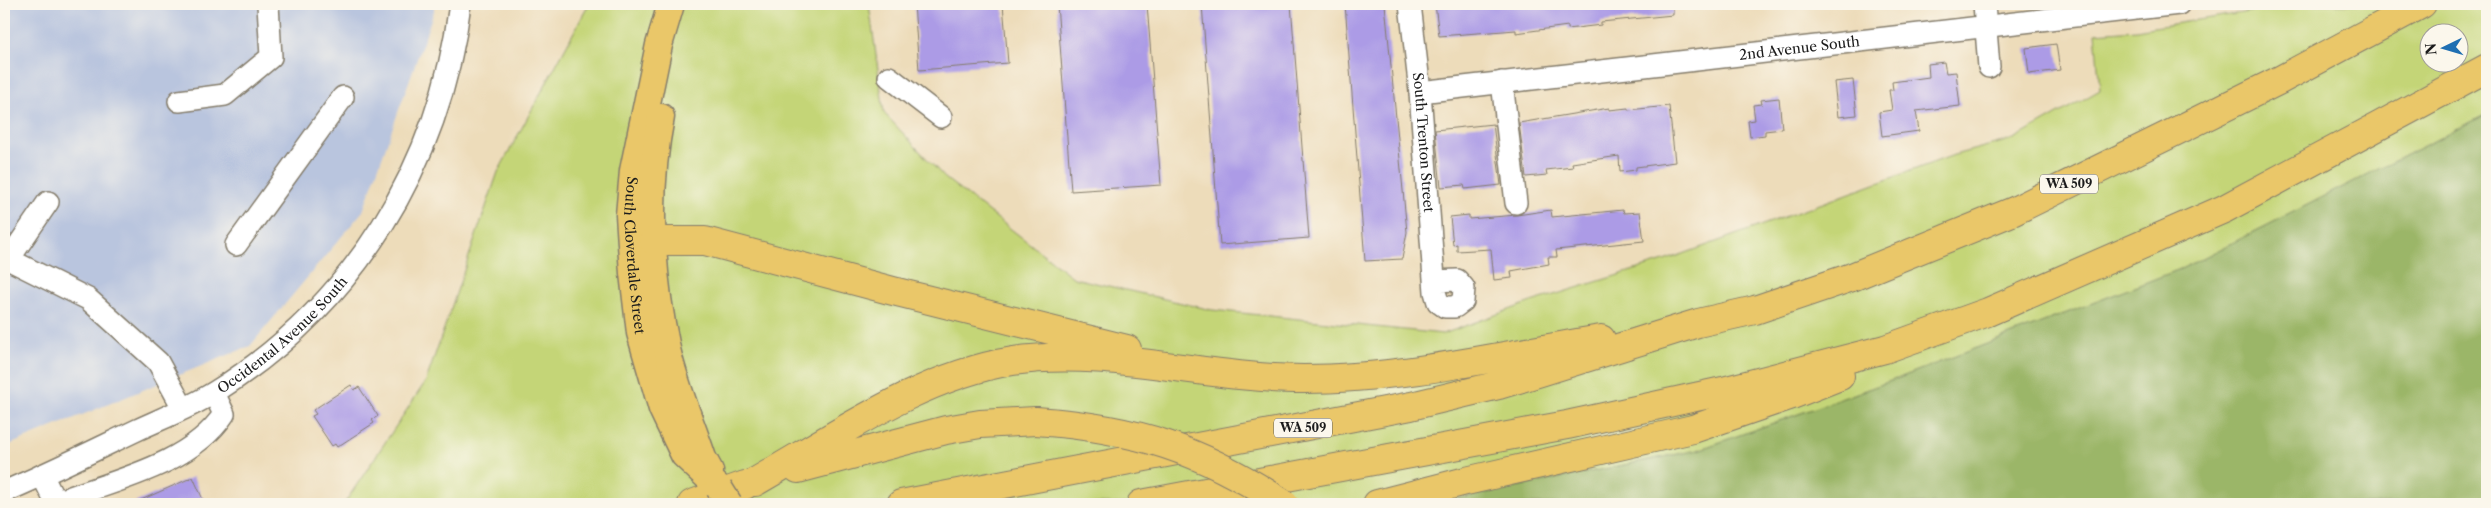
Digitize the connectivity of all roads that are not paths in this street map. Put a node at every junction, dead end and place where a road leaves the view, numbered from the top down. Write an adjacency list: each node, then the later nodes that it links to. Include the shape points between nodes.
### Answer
1 (268, 4): 16 (street, via 271,57 225,95)
2 (460, 4): 27 (street, Occidental Avenue South, via 435,119 410,179 389,217 331,294 280,343)
3 (671, 4): 32 (main road, South Cloverdale Street, via 659,45 635,162 629,215 632,273 640,333 662,409 684,454)
4 (686, 4): 20 (main road, South Cloverdale Street, via 658,130 652,177)
5 (1410, 4): 14 (street, South Trenton Street)
6 (1984, 4): 9 (street)
7 (2180, 4): 9 (street, 2nd Avenue South)
8 (2422, 4): 24 (highway, WA 509, via 2280,80 2014,211 1852,277 1755,310)
9 (1986, 28): 10 (street); 13 (street, 2nd Avenue South)
10 (1989, 67)
11 (2487, 68): 25 (highway, via 2224,209 1988,312)
12 (889, 77): 17 (street)
13 (1502, 82): 14 (street, 2nd Avenue South); 19 (street)
14 (1420, 92): 23 (street, South Trenton Street)
15 (343, 97): 21 (street)
16 (180, 101)
17 (941, 117)
18 (48, 202): 22 (street)
19 (1516, 203)
20 (654, 241): 26 (highway, via 705,242); 32 (main road, South Cloverdale Street, via 667,350 702,458)
21 (236, 245)
22 (6, 258): 28 (street, via 88,299 158,362)
23 (1435, 281)
24 (1698, 323): 26 (highway, via 1384,375 1304,379); 34 (highway, WA 509, via 1509,382 1411,406)
25 (1885, 349): 35 (highway, via 1723,391 1567,425); 37 (highway, via 1843,375 1693,429)
26 (1214, 370): 30 (highway, via 1052,358 1013,361 984,368 921,390)
27 (214, 393): 28 (street, Occidental Avenue South); 29 (street, via 224,414 218,424 190,448 161,463 65,499 54,499)
28 (183, 408): 29 (street, Occidental Avenue South)
29 (42, 475): 31 (street, Occidental Avenue South)
30 (755, 482): 33 (highway); 36 (highway, bridge, via 946,430 980,424 1036,421 1083,424 1177,446 1234,473)
31 (4, 492)
32 (724, 496)
33 (692, 504)
34 (901, 504)
35 (1141, 504)
36 (1284, 504)
37 (1378, 504)

